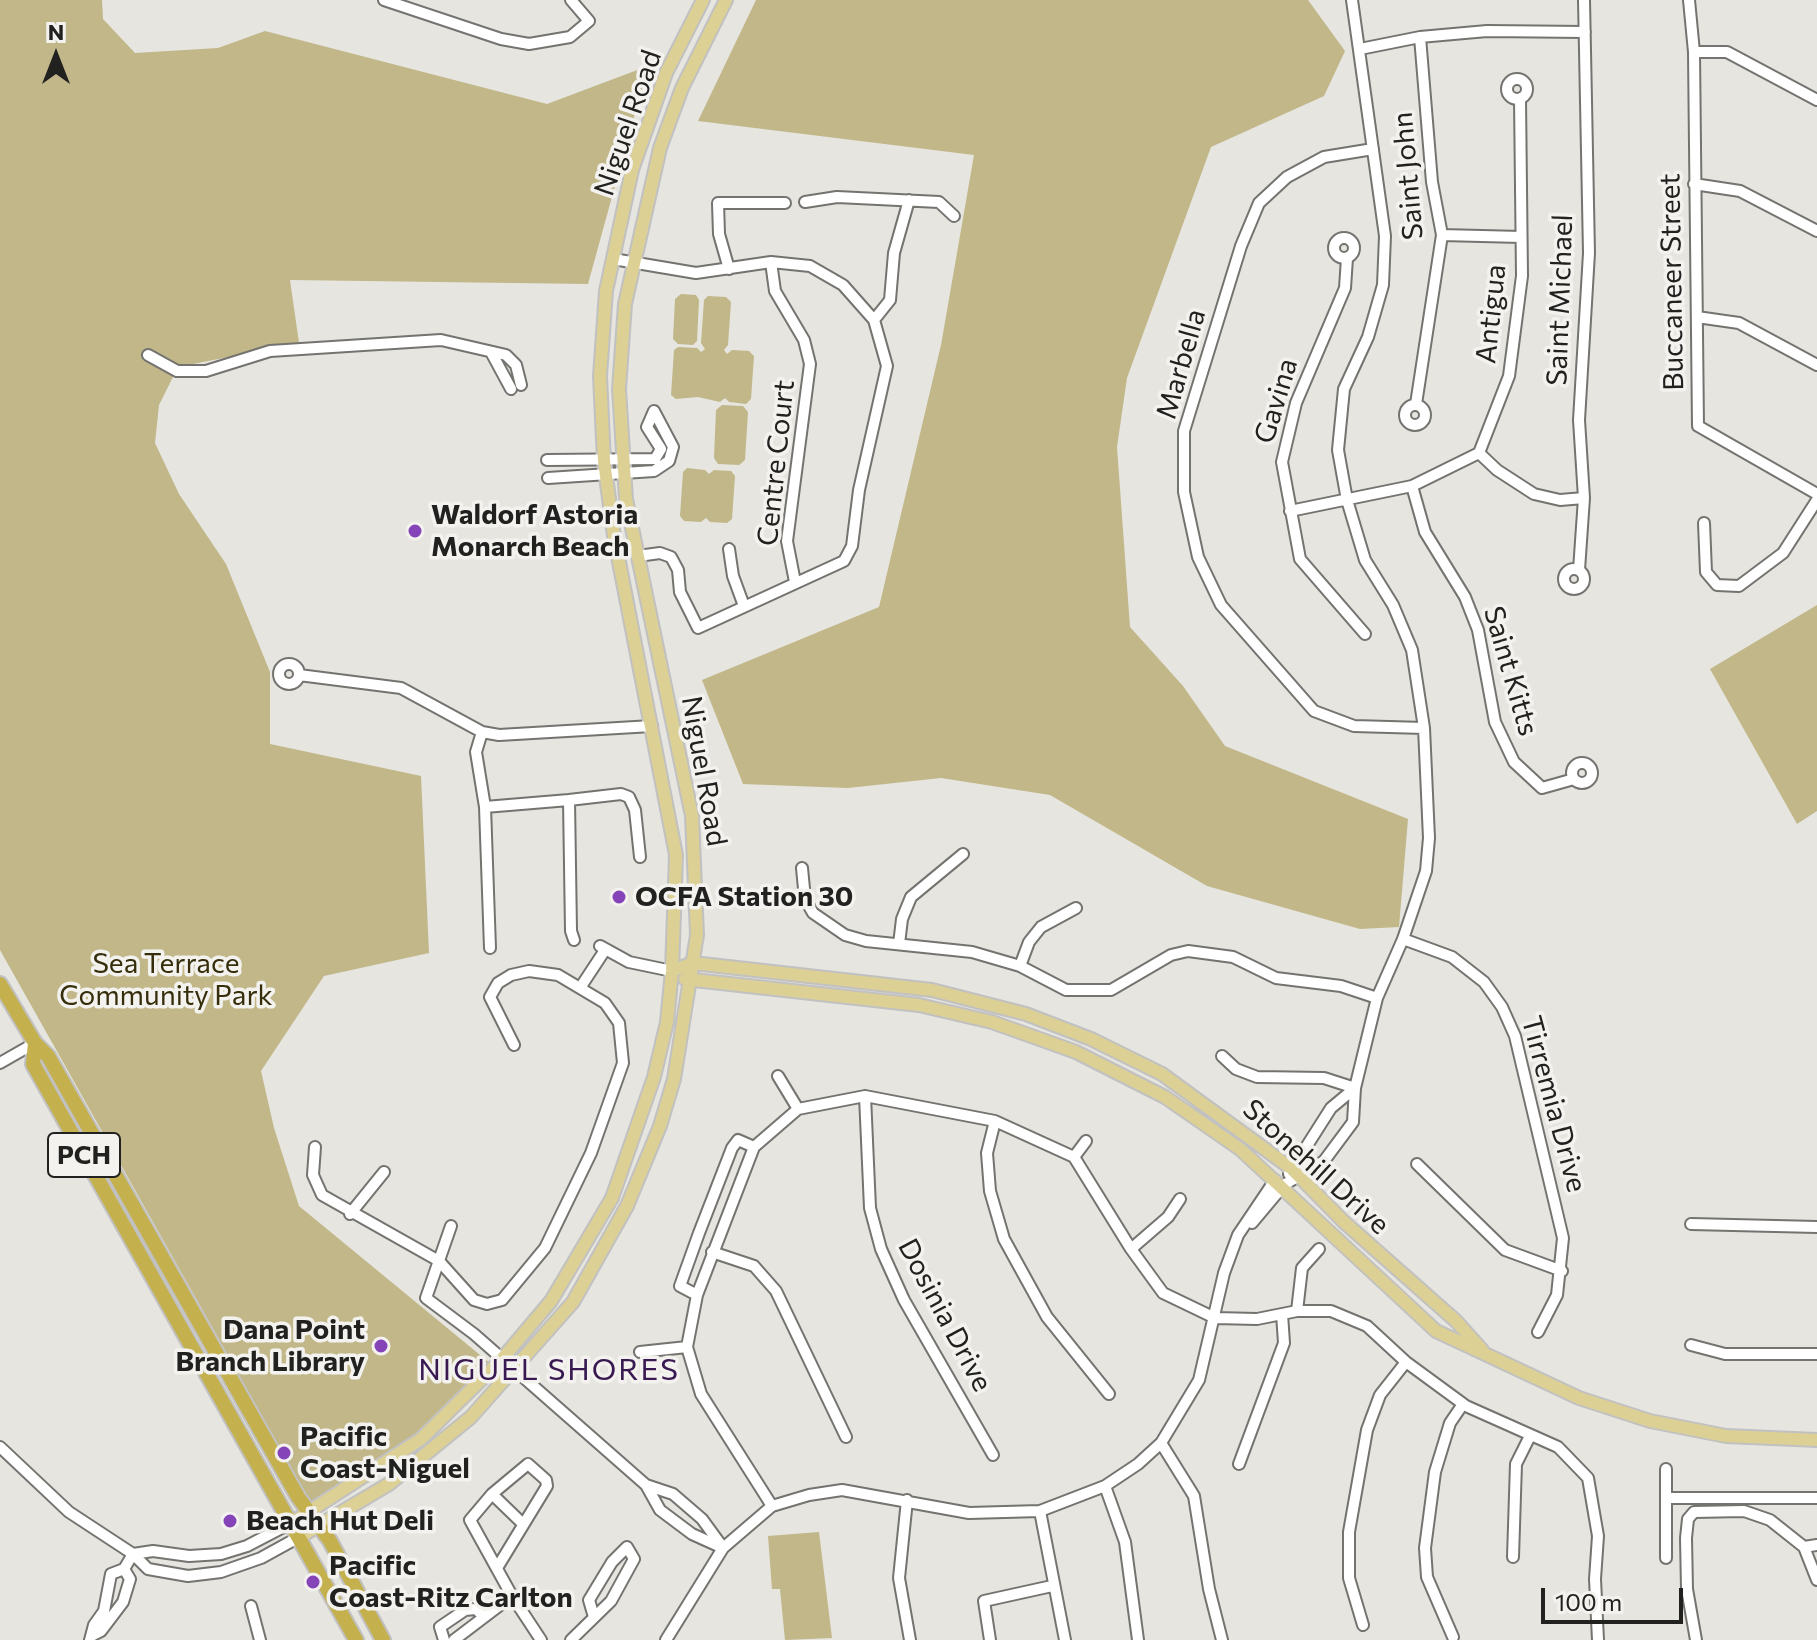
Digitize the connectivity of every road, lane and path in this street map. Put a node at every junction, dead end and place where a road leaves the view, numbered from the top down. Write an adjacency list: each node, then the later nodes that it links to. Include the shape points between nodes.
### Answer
1 (384, 0): 2 (street, via 529,44 570,37 589,21)
2 (571, 0)
3 (703, 0): 25 (main road, Niguel Road, via 648,119)
4 (710, 0): 8 (main road)
5 (1352, 0): 11 (street)
6 (1584, 0): 9 (street, Saint Michael)
7 (1689, 0): 12 (street, Buccaneer Street)
8 (724, 4): 26 (main road, Niguel Road, via 682,88 660,148)
9 (1585, 32): 10 (street); 44 (street, Saint Michael, via 1589,253 1579,420)
10 (1420, 37): 11 (street); 22 (street, Saint John, via 1432,182)
11 (1360, 49): 15 (street)
12 (1694, 52): 14 (street, via 1727,52); 16 (street, Buccaneer Street)
13 (1520, 99): 23 (street, Antigua)
14 (1817, 100)
15 (1373, 149): 45 (street, via 1385,236 1383,285 1368,337 1344,389 1338,450); 56 (street, Marbella, via 1324,157 1287,177 1259,203 1184,431 1184,492 1198,557 1221,605 1314,711 1354,726)
16 (1694, 184): 21 (street, via 1740,191); 29 (street, Buccaneer Street)
17 (909, 200): 18 (street, via 837,197); 20 (street, via 939,202); 30 (street, via 894,253 890,300)
18 (805, 202)
19 (785, 203): 28 (street, via 718,203 719,234)
20 (954, 216)
21 (1817, 231)
22 (1442, 235): 23 (street); 34 (street, Saint John)
23 (1521, 237): 35 (street, Antigua, via 1522,276 1509,376)
24 (1347, 258): 46 (street, Gavina, via 1345,288 1296,403 1282,462)
25 (613, 259): 26 (street); 37 (main road, Niguel Road, via 600,376)
26 (633, 262): 28 (street, via 696,273); 38 (main road, Niguel Road, via 619,389)
27 (771, 262): 28 (street); 30 (street, via 810,266 843,285); 51 (street, Centre Court, via 775,291 804,340 810,364 787,541)
28 (729, 269)
29 (1697, 317): 32 (street, via 1739,323); 43 (street, Buccaneer Street, via 1698,426)
30 (874, 320): 51 (street, via 887,366 852,546 844,561)
31 (148, 355): 33 (street, via 177,371 206,371 270,351 421,339 491,352)
32 (1817, 365)
33 (516, 387)
34 (1416, 404)
35 (1479, 453): 42 (street); 44 (street, via 1534,494)
36 (547, 460): 37 (street)
37 (604, 461): 38 (street); 40 (main road, Niguel Road)
38 (623, 461): 39 (main road, Niguel Road); 39 (street, via 648,461 660,454 647,427 654,411 672,441 673,454 654,471)
39 (624, 475): 40 (street); 49 (main road, Niguel Road)
40 (605, 476): 41 (street); 55 (main road, Niguel Road)
41 (548, 478)
42 (1412, 486): 45 (street); 58 (street, Saint Kitts, via 1425,532 1465,597 1478,630 1495,722 1514,762 1542,788)
43 (1817, 497): 47 (street, via 1783,553 1739,586 1717,585 1706,572)
44 (1584, 498): 50 (street, Saint Michael)
45 (1347, 500): 46 (street); 56 (street, via 1365,560 1412,650)
46 (1290, 511): 53 (street, Gavina, via 1300,559)
47 (1704, 523)
48 (729, 549): 52 (street)
49 (638, 556): 52 (street, via 671,557 680,592 698,628); 69 (main road, Niguel Road, via 692,816 697,906)
50 (1579, 570)
51 (795, 582): 52 (street)
52 (744, 606)
53 (1365, 634)
54 (299, 675): 57 (street, via 401,688)
55 (652, 726): 57 (street, via 572,728 524,736); 71 (main road, Niguel Road, via 676,855)
56 (1424, 728): 65 (street, via 1426,871)
57 (482, 732): 60 (street, via 476,752)
58 (1574, 779)
59 (569, 800): 60 (street); 62 (street, via 629,797); 66 (street)
60 (485, 807): 68 (street)
61 (963, 854): 67 (street, via 911,897)
62 (640, 857)
63 (802, 868): 67 (street, via 805,899 826,924 866,941)
64 (1076, 908): 70 (street, via 1041,927)
65 (1403, 939): 75 (street); 102 (street, Tirremia Drive, via 1452,957 1484,982 1502,1007 1515,1036 1557,1209)
66 (574, 940)
67 (899, 944): 70 (street, via 972,952)
68 (490, 948)
69 (693, 963): 71 (main road, Stonehill Drive); 72 (main road, Niguel Road); 91 (main road, Stonehill Drive, via 932,990 1026,1014 1162,1074)
70 (1020, 966): 75 (street, via 1066,990 1090,992 1111,990 1171,955 1212,951 1276,978 1341,986)
71 (672, 971): 72 (main road, Stonehill Drive); 74 (street, Stonehill Drive, via 629,962 603,948); 113 (main road, Niguel Road, via 654,1077 612,1198 551,1301)
72 (690, 982): 92 (main road, Stonehill Drive, via 919,1005 992,1022 1076,1052 1165,1097); 115 (main road, Niguel Road, via 674,1079 627,1206 573,1302)
73 (0, 984): 76 (highway, PCH)
74 (580, 988): 77 (street, via 558,975 529,971 498,983 490,997); 101 (street, via 605,1003 619,1023 623,1063 591,1153 545,1248 502,1300 487,1304 467,1294)
75 (1377, 998): 81 (street)
76 (35, 1043): 79 (street); 135 (highway, PCH, via 48,1056); 136 (highway, PCH, via 33,1064)
77 (514, 1045)
78 (1222, 1056): 81 (street, via 1257,1077 1324,1078)
79 (0, 1063)
80 (778, 1076): 83 (street)
81 (1355, 1088): 91 (street, via 1331,1108); 91 (street, via 1353,1122 1324,1161)
82 (865, 1096): 83 (street); 84 (street); 123 (street, Dosinia Drive, via 870,1208 881,1249 904,1300)
83 (798, 1109): 87 (street)
84 (995, 1121): 88 (street); 116 (street, via 987,1153 990,1191 1004,1239 1047,1317)
85 (1086, 1141): 88 (street)
86 (315, 1147): 94 (street, via 313,1175 322,1195)
87 (754, 1147): 100 (street); 103 (street, via 738,1140 732,1148 699,1233 680,1286)
88 (1074, 1157): 98 (street)
89 (1417, 1164): 102 (street, via 1505,1250)
90 (384, 1172): 94 (street)
91 (1295, 1173): 92 (street); 112 (main road, Stonehill Drive)
92 (1280, 1184): 106 (street, via 1238,1235); 112 (main road, Stonehill Drive, via 1436,1331)
93 (1180, 1199): 98 (street, via 1168,1217)
94 (350, 1214): 101 (street)
95 (1691, 1224): 97 (street)
96 (451, 1226): 101 (street)
97 (1817, 1227)
98 (1131, 1249): 106 (street, via 1163,1293)
99 (1319, 1249): 104 (street, via 1302,1268)
100 (712, 1252): 103 (street); 119 (street, via 754,1266 776,1291)
101 (439, 1261): 113 (street, via 426,1298)
102 (1562, 1271): 107 (street, Tirremia Drive, via 1557,1295)
103 (697, 1295): 109 (street)
104 (1297, 1311): 105 (street); 114 (street, via 1331,1311 1367,1326)
105 (1282, 1314): 106 (street); 124 (street, via 1284,1343)
106 (1215, 1318): 121 (street, via 1199,1380)
107 (1538, 1332)
108 (1691, 1345): 111 (street, via 1725,1354)
109 (687, 1347): 110 (street); 133 (street, via 701,1394)
110 (640, 1352)
111 (1817, 1354)
112 (1488, 1357): 120 (main road, Stonehill Drive, via 1579,1398 1650,1421 1726,1436)
113 (502, 1359): 115 (street); 135 (main road, Niguel Road, via 421,1439)
114 (1406, 1362): 117 (street); 156 (street, via 1380,1395 1367,1430 1349,1532 1349,1578)
115 (515, 1370): 126 (street); 135 (main road, Niguel Road, via 471,1417 389,1484)
116 (1109, 1394)
117 (1463, 1404): 118 (street); 157 (street, via 1450,1423 1435,1472 1425,1548 1427,1577)
118 (1530, 1436): 143 (street, via 1516,1464); 172 (street, via 1558,1447 1588,1478 1598,1536)
119 (846, 1437)
120 (1817, 1440)
121 (1161, 1443): 127 (street); 171 (street, via 1194,1496)
122 (0, 1447): 142 (street, via 69,1512)
123 (993, 1455)
124 (1239, 1464)
125 (1666, 1469): 129 (street)
126 (646, 1485): 141 (street, via 673,1494 702,1519); 141 (street, via 660,1510 692,1534)
127 (1105, 1486): 134 (street); 170 (street, via 1125,1542)
128 (492, 1494): 137 (street); 137 (street, via 528,1464 547,1482); 145 (street, via 470,1520)
129 (1666, 1498): 132 (street); 144 (street)
130 (1817, 1498): 132 (street)
131 (907, 1500): 133 (street, via 842,1490); 134 (street, via 969,1513); 167 (street, via 899,1578)
132 (1713, 1504): 140 (street, via 1770,1520); 173 (street, via 1688,1519 1687,1589)
133 (772, 1506): 141 (street)
134 (1040, 1511): 148 (street)
135 (312, 1519): 136 (main road); 138 (main road); 161 (highway, PCH, via 330,1541)
136 (293, 1522): 138 (highway, PCH); 142 (street, via 221,1554)
137 (522, 1523): 145 (street)
138 (301, 1536): 142 (street, via 221,1572 168,1574 148,1569); 160 (highway, PCH)
139 (1817, 1545): 140 (street)
140 (1804, 1547): 147 (street)
141 (723, 1548): 166 (street)
142 (133, 1554): 146 (street)
143 (1513, 1557)
144 (1666, 1558)
145 (497, 1568): 151 (street)
146 (124, 1569): 149 (street, via 111,1574); 150 (street, via 130,1579)
147 (1817, 1580)
148 (1052, 1586): 168 (street, via 984,1601); 169 (street)
149 (106, 1592): 150 (street); 153 (street)
150 (125, 1596): 153 (street)
151 (512, 1596): 154 (street); 164 (street)
152 (251, 1606): 159 (street)
153 (109, 1613): 158 (street, via 94,1625)
154 (483, 1616): 162 (street, via 476,1609 465,1610 440,1627); 163 (street)
155 (594, 1617): 155 (street, via 611,1601 634,1559 627,1547 589,1600); 165 (street)
156 (1363, 1625)
157 (1453, 1637)
158 (91, 1638)
159 (260, 1640)
160 (356, 1640)
161 (383, 1640)
162 (444, 1640)
163 (454, 1640)
164 (541, 1640)
165 (571, 1640)
166 (666, 1640)
167 (910, 1640)
168 (990, 1640)
169 (1065, 1640)
170 (1138, 1640)
171 (1222, 1640)
172 (1598, 1640)
173 (1696, 1640)

